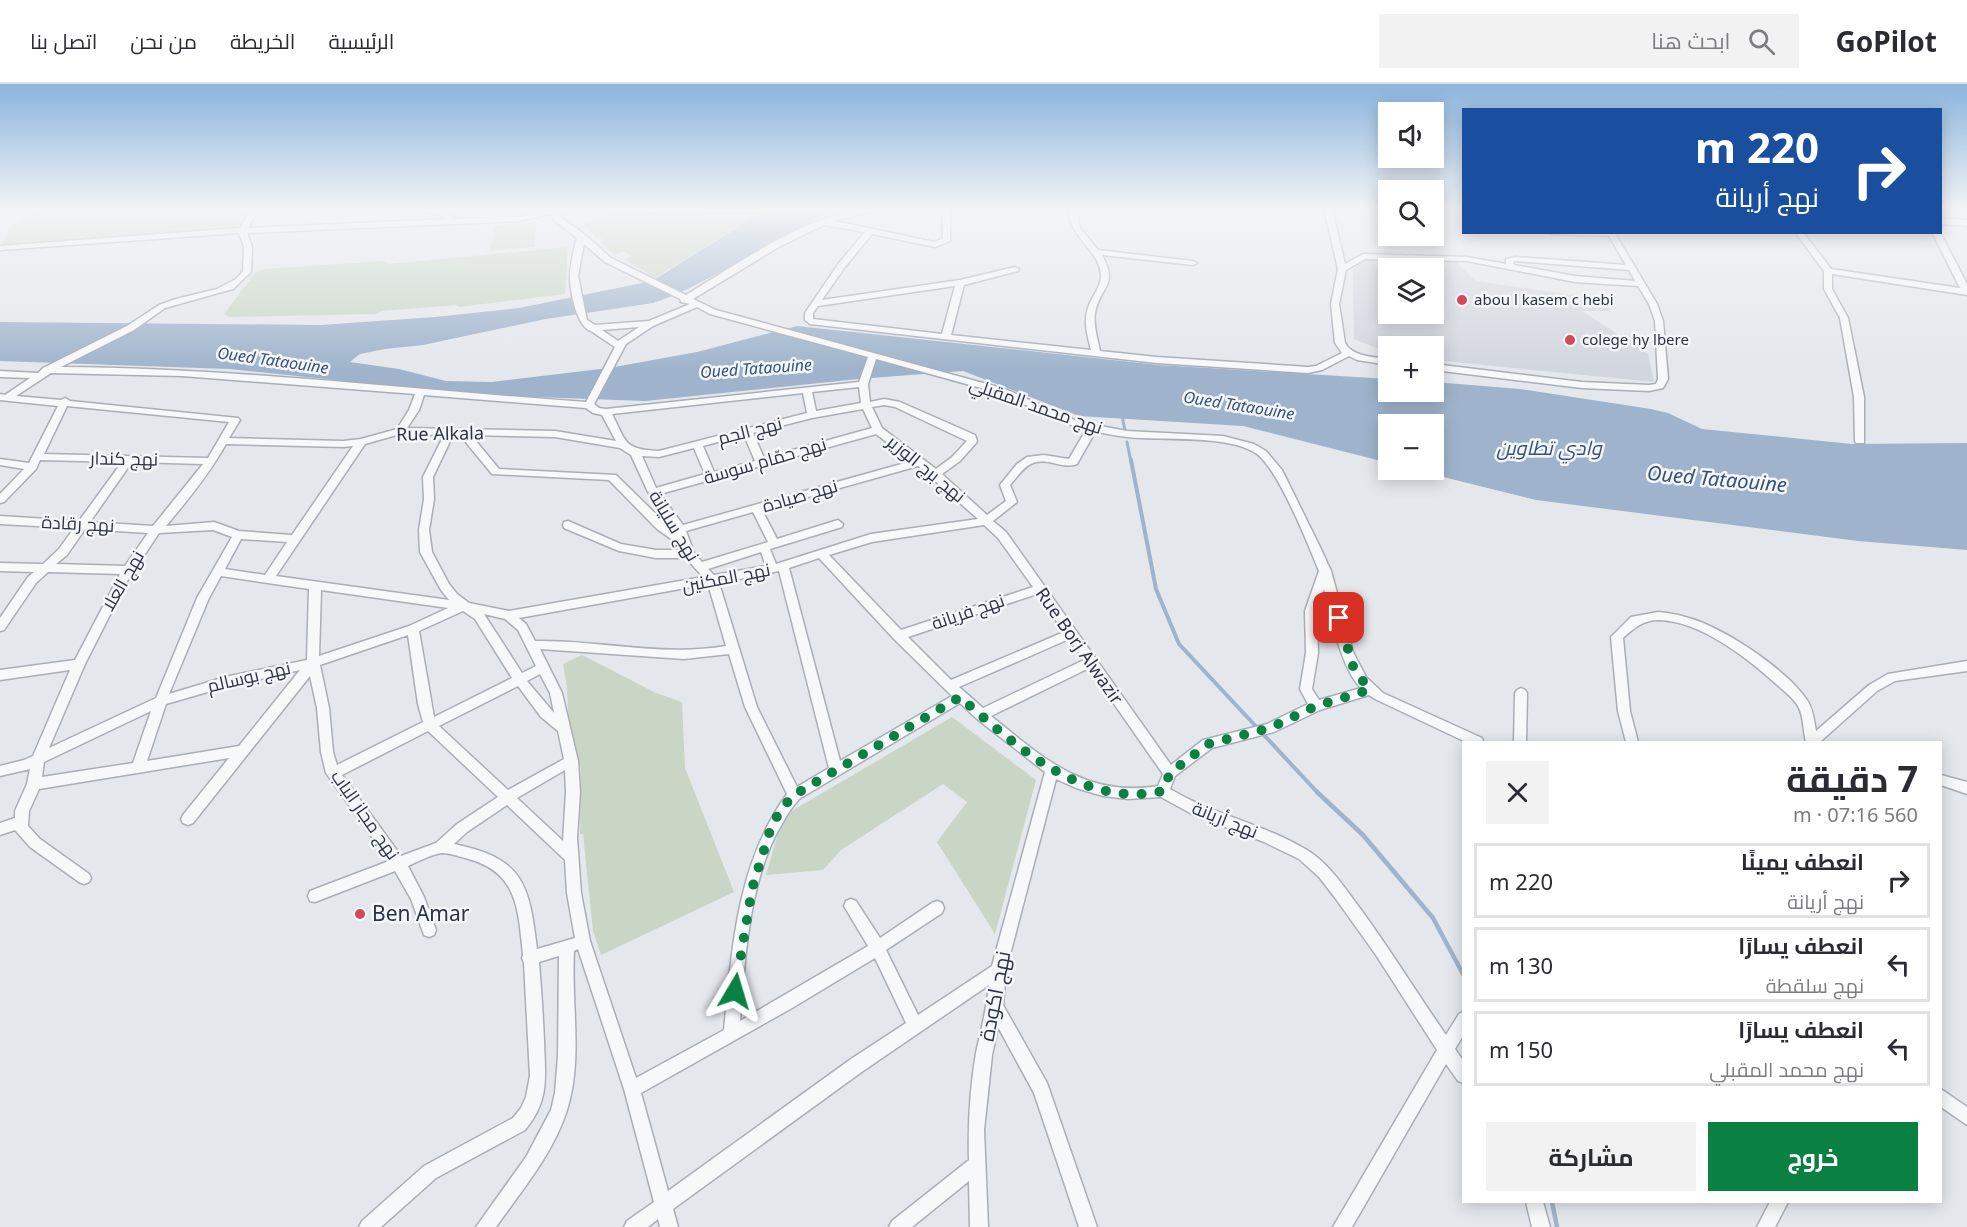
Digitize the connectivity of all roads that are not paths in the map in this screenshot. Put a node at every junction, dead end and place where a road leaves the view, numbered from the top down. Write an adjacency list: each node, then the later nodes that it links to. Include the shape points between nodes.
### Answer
1 (250, 262): 37 (street, via 247,272 234,286 212,296 169,304 127,331)
2 (576, 262): 29 (street, via 574,276 582,316)
3 (612, 262): 25 (street, نهج محمد المقبلي)
4 (748, 262): 25 (street)
5 (844, 262): 26 (street)
6 (1100, 262): 33 (street, via 1105,278 1091,310)
7 (1187, 262): 16 (street)
8 (1340, 262): 20 (street)
9 (1353, 262): 20 (street)
10 (1484, 262): 17 (street)
11 (1510, 262): 17 (street)
12 (1561, 262): 18 (street)
13 (1628, 262): 18 (street)
14 (1821, 262): 21 (street)
15 (1952, 262): 24 (street)
16 (1193, 263)
17 (1510, 266): 23 (street, via 1598,282)
18 (1631, 268): 23 (street)
19 (1015, 269): 22 (street)
20 (1342, 269): 32 (street, via 1335,304 1340,343)
21 (1828, 271): 24 (street); 56 (street, via 1828,288 1847,332 1859,397)
22 (960, 284): 26 (street); 30 (street)
23 (1640, 284): 36 (street, via 1659,321 1663,379 1656,388 1582,385)
24 (1967, 291)
25 (680, 298): 27 (street, نهج محمد المقبلي)
26 (818, 303): 30 (street, via 809,313 813,322)
27 (695, 305): 28 (street); 34 (street, نهج محمد المقبلي)
28 (650, 324): 29 (street); 31 (street)
29 (590, 328): 31 (street)
30 (946, 337): 33 (street)
31 (620, 346): 45 (street)
32 (1348, 353): 33 (street, via 1308,370); 35 (street)
33 (1096, 354)
34 (873, 356): 40 (street); 49 (street, نهج محمد المقبلي, via 1002,391)
35 (1378, 361)
36 (1444, 368)
37 (46, 370): 39 (street); 42 (street, via 220,374)
38 (0, 374): 39 (street)
39 (36, 375): 43 (street)
40 (863, 382): 41 (street); 46 (street, نهج برج الوزير)
41 (807, 390): 47 (street); 48 (street)
42 (420, 392): 45 (street); 51 (street)
43 (4, 397): 44 (street)
44 (65, 401): 55 (street, نهج العلا, via 125,411 235,420); 61 (street)
45 (590, 404): 47 (street, via 596,411)
46 (866, 405): 48 (street, نهج الجم); 50 (street, نهج برج الوزير); 68 (street, نهج الجم, via 897,404 971,437 966,450)
47 (606, 412): 59 (street, نهج سليانة)
48 (812, 415): 54 (street, نهج الجم)
49 (1092, 428): 74 (street, via 1072,462 1036,456 1028,459 1005,485 1012,502); 90 (street, نهج محمد المقبلي, via 1127,434 1223,439 1262,453 1278,472)
50 (878, 430): 64 (street, نهج حمّام سوسة); 66 (street, نهج برج الوزير)
51 (400, 431): 52 (street, Rue Alkala); 57 (street, Rue Alkala)
52 (450, 432): 53 (street, Rue Alkala); 96 (street, via 428,477 424,542 445,587)
53 (463, 432): 59 (street, Rue Alkala, via 578,436); 83 (street, via 496,472 612,477)
54 (748, 432): 58 (street, نهج الجم); 64 (street)
55 (221, 441): 57 (street, Rue Alkala); 63 (street, نهج العلا)
56 (1860, 441)
57 (361, 442): 81 (street)
58 (697, 444): 60 (street, نهج الجم, via 659,454); 69 (street)
59 (623, 445): 60 (street, نهج سليانة)
60 (634, 453): 70 (street, نهج سليانة)
61 (38, 457): 62 (street, نهج كندار); 67 (street)
62 (129, 459): 63 (street, نهج كندار); 75 (street)
63 (211, 461): 79 (street, نهج العلا)
64 (760, 461): 69 (street, نهج حمّام سوسة)
65 (0, 462): 67 (street)
66 (919, 462): 68 (street, نهج برج الوزير); 72 (street, نهج صيادة)
67 (32, 467): 71 (street)
68 (936, 474): 74 (street, نهج برج الوزير)
69 (711, 477): 70 (street, نهج حمّام سوسة)
70 (653, 492): 78 (street, نهج سليانة)
71 (0, 500)
72 (756, 508): 78 (street, نهج صيادة); 82 (street)
73 (0, 520): 75 (street, نهج رقادة)
74 (986, 521): 84 (street, نهج المكنين, via 870,538); 95 (street, Rue Borj Alwazir, via 1002,535)
75 (82, 523): 79 (street, نهج رقادة); 87 (street, via 63,552)
76 (838, 524): 82 (street)
77 (568, 525): 83 (street, via 619,547 656,554)
78 (680, 529): 83 (street, نهج سليانة)
79 (156, 530): 80 (street, نهج رقادة, via 214,526); 89 (street, نهج العلا)
80 (238, 536): 81 (street, نهج رقادة); 91 (street)
81 (294, 539): 92 (street)
82 (769, 546): 86 (street); 88 (street)
83 (687, 549): 86 (street, نهج سليانة)
84 (821, 553): 88 (street, نهج المكنين); 101 (street)
85 (0, 567): 87 (street)
86 (700, 567): 93 (street, نهج سليانة)
87 (46, 568): 89 (street); 98 (street, via 32,580)
88 (778, 568): 93 (street, نهج المكنين); 130 (street)
89 (127, 570): 106 (street, نهج العلا)
90 (1325, 570): 112 (street, نهج محمد المقبلي, via 1353,666); 116 (street, via 1311,611 1312,653 1306,689)
91 (218, 572): 92 (street, نهج المكنين); 115 (street)
92 (268, 579): 94 (street, نهج المكنين)
93 (713, 582): 97 (street, نهج المكنين); 103 (street, نهج سليانة)
94 (315, 587): 96 (street, نهج المكنين); 105 (street, نهج مجاز الباب)
95 (1039, 589): 100 (street, Rue Borj Alwazir); 101 (street, نهج فريانة)
96 (464, 606): 97 (street, نهج المكنين); 99 (street, نهج بوسالم); 110 (street, via 479,616)
97 (508, 615): 102 (street, via 522,627)
98 (0, 627)
99 (413, 629): 105 (street, نهج بوسالم); 118 (street, via 423,704)
100 (1073, 633): 104 (street, Rue Borj Alwazir); 111 (street)
101 (898, 636): 111 (street)
102 (533, 645): 103 (street, via 686,656 707,656); 108 (street)
103 (734, 649): 138 (street, نهج سليانة, via 752,707)
104 (1090, 662): 117 (street); 133 (street, Rue Borj Alwazir)
105 (313, 663): 115 (street, نهج بوسالم, via 234,679); 125 (street); 132 (street, نهج مجاز الباب)
106 (78, 664): 109 (street); 126 (street, نهج العلا)
107 (1967, 666): 124 (street, via 1892,677 1873,688)
108 (544, 667): 110 (street); 119 (street, via 556,693)
109 (0, 675)
110 (519, 680): 118 (street); 119 (street, via 545,713)
111 (949, 686): 114 (street)
112 (1369, 690): 116 (street); 120 (street)
113 (1521, 693): 121 (street)
114 (960, 697): 117 (street); 130 (street)
115 (161, 701): 126 (street, نهج بوسالم); 128 (street)
116 (1316, 706): 133 (street, via 1270,728 1208,744)
117 (981, 716): 131 (street)
118 (430, 725): 132 (street); 139 (street)
119 (562, 727): 127 (street)
120 (1475, 741)
121 (1520, 741)
122 (1632, 741): 123 (street, via 1624,711 1617,637 1631,621 1647,615 1702,626 1756,661 1804,705)
123 (1812, 741)
124 (1813, 741)
125 (243, 751): 128 (street); 140 (street)
126 (38, 759): 129 (street, نهج بوسالم); 135 (street, نهج العلا)
127 (571, 761): 139 (street); 144 (street)
128 (138, 766): 135 (street)
129 (0, 771)
130 (836, 771): 138 (street)
131 (1052, 771): 137 (street, via 1091,788 1125,793); 155 (street, نهج اكودة)
132 (333, 773): 145 (street, نهج مجاز الباب)
133 (1170, 773): 137 (street)
134 (1942, 780): 136 (street)
135 (34, 784): 141 (street, نهج العلا)
136 (1967, 788)
137 (1163, 791): 160 (street, نهج أريانة, via 1176,800 1289,846 1317,865 1366,926)
138 (794, 795): 159 (street, via 772,824 752,889 737,970)
139 (507, 798): 143 (street); 144 (street)
140 (188, 819)
141 (20, 822): 142 (street); 146 (street, via 27,836)
142 (0, 830)
143 (441, 847): 145 (street); 154 (street, via 473,854 510,874 520,889)
144 (572, 857): 151 (street, via 574,893)
145 (399, 864): 147 (street); 150 (street, نهج مجاز الباب)
146 (84, 878)
147 (315, 896)
148 (851, 906): 153 (street)
149 (936, 908): 153 (street)
150 (429, 930)
151 (584, 941): 152 (street); 162 (street)
152 (567, 946): 154 (street); 170 (street, via 563,1094 535,1155)
153 (878, 950): 158 (street); 159 (street)
154 (529, 958): 169 (street, via 534,984 538,1077 530,1113 519,1124 430,1172)
155 (998, 970): 156 (street, نهج اكودة); 158 (street)
156 (995, 1006): 165 (street, نهج اكودة, via 984,1055); 175 (street, via 1041,1089)
157 (1462, 1023): 160 (street)
158 (915, 1024): 168 (street)
159 (731, 1034): 162 (street)
160 (1446, 1051): 161 (street, نهج أريانة); 176 (street)
161 (1462, 1072)
162 (632, 1089): 168 (street)
163 (1942, 1098): 164 (street)
164 (1967, 1117)
165 (975, 1166): 173 (street); 174 (street, نهج اكودة)
166 (1535, 1203): 177 (street)
167 (1778, 1203): 178 (street)
168 (662, 1205): 171 (street); 172 (street)
169 (368, 1227)
170 (485, 1227)
171 (633, 1227)
172 (669, 1227)
173 (898, 1227)
174 (979, 1227)
175 (1088, 1227)
176 (1342, 1227)
177 (1541, 1227)
178 (1766, 1227)

